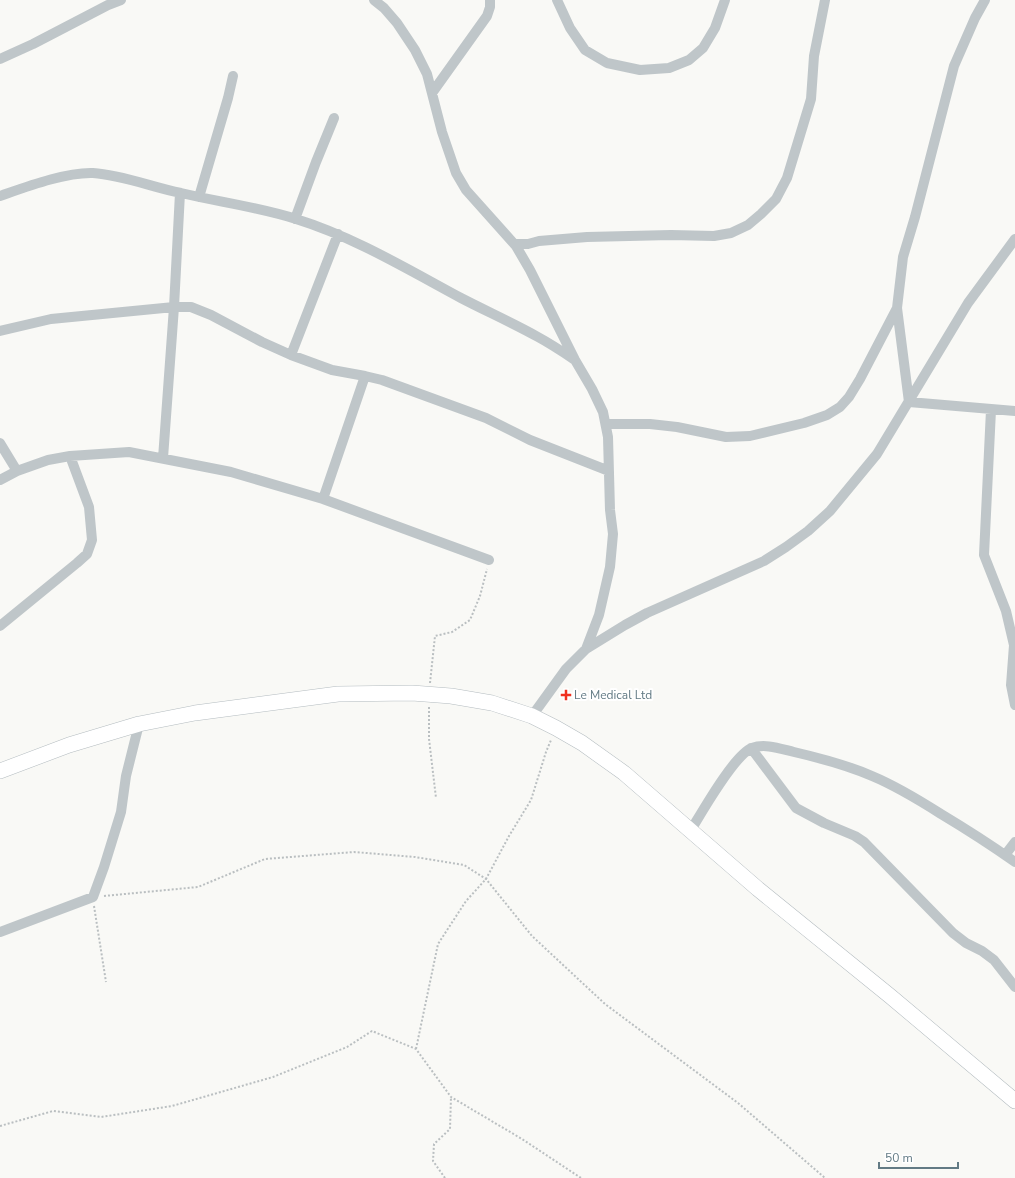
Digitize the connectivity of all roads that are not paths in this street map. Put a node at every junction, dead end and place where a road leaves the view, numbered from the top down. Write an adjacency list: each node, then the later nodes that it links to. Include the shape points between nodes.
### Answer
1 (121, 0): 8 (street)
2 (374, 0): 10 (street, via 398,23 415,50 427,74)
3 (490, 0): 10 (street, via 488,16)
4 (557, 0): 5 (street, via 570,28 585,50 607,63 640,70 669,68 690,60 703,48 715,28)
5 (725, 0)
6 (825, 0): 18 (street, via 814,56 811,99 787,178 776,199 748,225 731,233 714,236 587,237)
7 (985, 0): 20 (street, via 954,66 903,257)
8 (0, 59)
9 (233, 76): 14 (street)
10 (432, 93): 18 (street, via 456,173 466,190)
11 (334, 118): 15 (street)
12 (180, 193): 13 (street, via 92,173 31,185); 14 (street); 19 (street)
13 (0, 196)
14 (199, 197): 15 (street, via 239,204)
15 (295, 219): 16 (street)
16 (338, 234): 22 (street); 23 (street, via 539,337)
17 (1015, 239): 25 (street, via 968,303)
18 (515, 244): 23 (street)
19 (174, 307): 21 (street, via 51,319); 22 (street, via 191,307 211,315); 31 (street)
20 (897, 308): 25 (street); 28 (street, via 849,397 840,407 827,415 750,436 726,437 650,424)
21 (0, 332)
22 (291, 355): 24 (street, via 332,370)
23 (575, 360): 28 (street, via 604,412)
24 (365, 376): 33 (street, via 486,418 530,440); 35 (street)
25 (909, 402): 26 (street); 38 (street, via 877,454 830,511 808,531 764,561 647,613)
26 (991, 410): 27 (street); 39 (street, via 984,555 1006,611 1014,645 1011,685)
27 (1015, 411)
28 (606, 424): 33 (street)
29 (0, 444): 32 (street)
30 (70, 456): 31 (street, via 129,452); 32 (street, via 48,460); 37 (street, via 89,507 92,540 87,554)
31 (163, 458): 35 (street, via 231,472)
32 (16, 471): 34 (street)
33 (609, 471): 38 (street, via 613,534 610,567 599,615)
34 (0, 480)
35 (323, 499): 36 (street)
36 (489, 560)
37 (0, 626)
38 (586, 649): 40 (street, via 566,669)
39 (1015, 705)
40 (532, 716): 41 (main road, via 492,703 451,696 338,694 195,713); 44 (main road, via 582,743 624,773)
41 (139, 724): 43 (main road, via 69,745); 48 (street, via 126,776 121,812 93,897)
42 (751, 748): 44 (street, via 734,764); 46 (street, via 768,746 822,758 873,776 914,796); 49 (street, via 796,808 864,842 953,933 994,960)
43 (0, 771)
44 (691, 830): 50 (main road, via 758,889)
45 (1015, 842): 46 (street)
46 (1005, 855): 47 (street)
47 (1015, 862)
48 (0, 932)
49 (1015, 987)
50 (1015, 1101)

